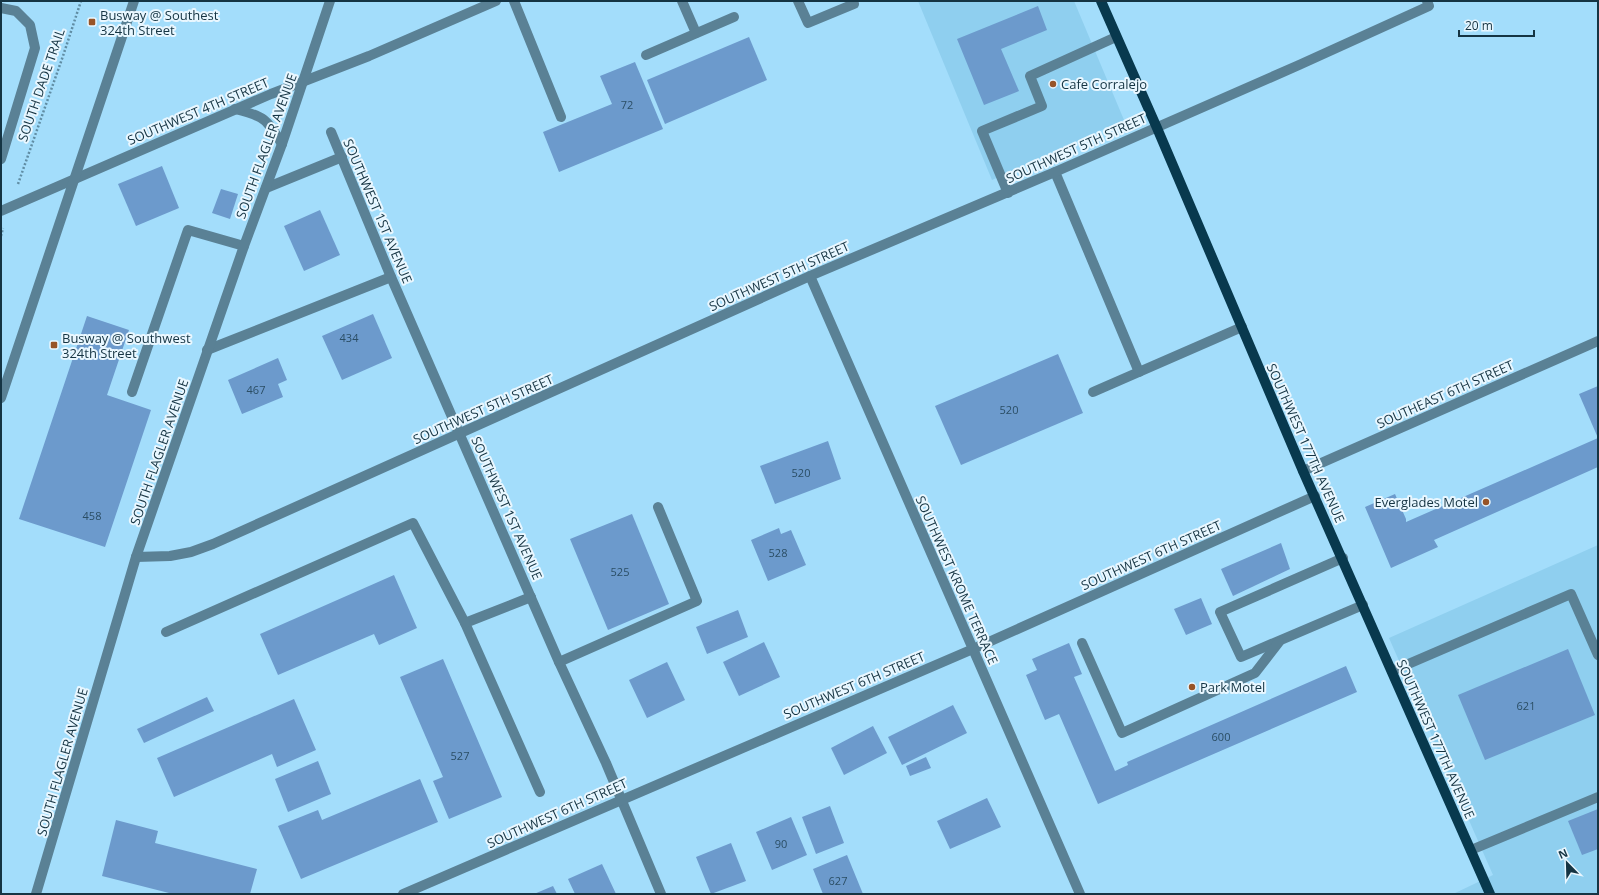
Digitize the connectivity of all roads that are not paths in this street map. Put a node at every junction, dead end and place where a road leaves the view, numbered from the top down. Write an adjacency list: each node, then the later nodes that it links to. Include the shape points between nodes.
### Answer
1 (134, 1): 24 (street)
2 (330, 1): 15 (street, SOUTH FLAGLER AVENUE)
3 (496, 1): 15 (street, SOUTHWEST 4TH STREET, via 369,56)
4 (514, 1): 17 (street)
5 (682, 1): 12 (street)
6 (798, 1): 9 (street, via 808,23)
7 (1101, 1): 13 (main road, SOUTHWEST 177TH AVENUE)
8 (1428, 3): 18 (street, SOUTHWEST 5TH STREET)
9 (854, 4)
10 (1, 8): 22 (street, via 16,11 30,25 35,48)
11 (734, 17): 12 (street)
12 (696, 33): 14 (street)
13 (1116, 37): 18 (main road, SOUTHWEST 177TH AVENUE); 26 (street, via 1030,76 1042,106 982,131)
14 (646, 55)
15 (303, 81): 16 (street, SOUTHWEST 4TH STREET); 20 (street, SOUTH FLAGLER AVENUE)
16 (236, 109): 20 (street, via 262,118 271,126); 24 (street, SOUTHWEST 4TH STREET)
17 (560, 117)
18 (1156, 128): 23 (street, SOUTHWEST 5TH STREET); 31 (main road, SOUTHWEST 177TH AVENUE)
19 (331, 132): 21 (street, SOUTHWEST 1ST AVENUE)
20 (282, 144): 25 (street, SOUTH FLAGLER AVENUE)
21 (342, 157): 25 (street); 30 (street, SOUTHWEST 1ST AVENUE)
22 (1, 159)
23 (1055, 172): 26 (street, SOUTHWEST 5TH STREET); 34 (street)
24 (76, 178): 27 (street, SOUTHWEST 4TH STREET); 37 (street)
25 (266, 188): 28 (street, SOUTH FLAGLER AVENUE)
26 (1008, 193): 29 (street, SOUTHWEST 5TH STREET)
27 (1, 211)
28 (244, 246): 33 (street, SOUTH FLAGLER AVENUE); 35 (street, via 188,230)
29 (810, 276): 38 (street, SOUTHWEST 5TH STREET); 50 (street, SOUTHWEST KROME TERRACE)
30 (391, 277): 33 (street); 38 (street, SOUTHWEST 1ST AVENUE)
31 (1242, 327): 34 (street); 39 (main road, SOUTHWEST 177TH AVENUE)
32 (1598, 341): 39 (street, SOUTHEAST 6TH STREET)
33 (207, 350): 42 (street, SOUTH FLAGLER AVENUE)
34 (1139, 372): 36 (street)
35 (132, 392)
36 (1093, 392)
37 (1, 398)
38 (460, 433): 42 (street, SOUTHWEST 5TH STREET, via 213,544 170,556); 44 (street, SOUTHWEST 1ST AVENUE)
39 (1303, 471): 40 (main road, SOUTHWEST 177TH AVENUE)
40 (1315, 496): 43 (main road, SOUTHWEST 177TH AVENUE); 50 (street, SOUTHWEST 6TH STREET)
41 (658, 506): 52 (street, via 697,601)
42 (136, 557): 58 (street, SOUTH FLAGLER AVENUE)
43 (1342, 558): 45 (main road, SOUTHWEST 177TH AVENUE); 48 (street, via 1220,612 1241,657)
44 (531, 597): 46 (street); 52 (street, SOUTHWEST 1ST AVENUE)
45 (1363, 605): 48 (street); 53 (main road, SOUTHWEST 177TH AVENUE)
46 (465, 623): 47 (street, via 413,523); 54 (street)
47 (166, 632)
48 (1280, 641): 49 (street, via 1255,672 1122,733)
49 (1082, 643)
50 (973, 648): 56 (street, SOUTHWEST 6TH STREET); 61 (street, SOUTHWEST KROME TERRACE)
51 (1598, 655): 53 (street, via 1571,594)
52 (559, 662): 56 (street, SOUTHWEST 1ST AVENUE)
53 (1392, 671): 57 (main road, SOUTHWEST 177TH AVENUE)
54 (540, 792)
55 (1598, 797): 57 (street)
56 (622, 799): 59 (street, SOUTHWEST 6TH STREET); 60 (street, SOUTHWEST 1ST AVENUE)
57 (1471, 850): 62 (main road, SOUTHWEST 177TH AVENUE)
58 (36, 894)
59 (403, 894)
60 (661, 894)
61 (1080, 894)
62 (1490, 894)

